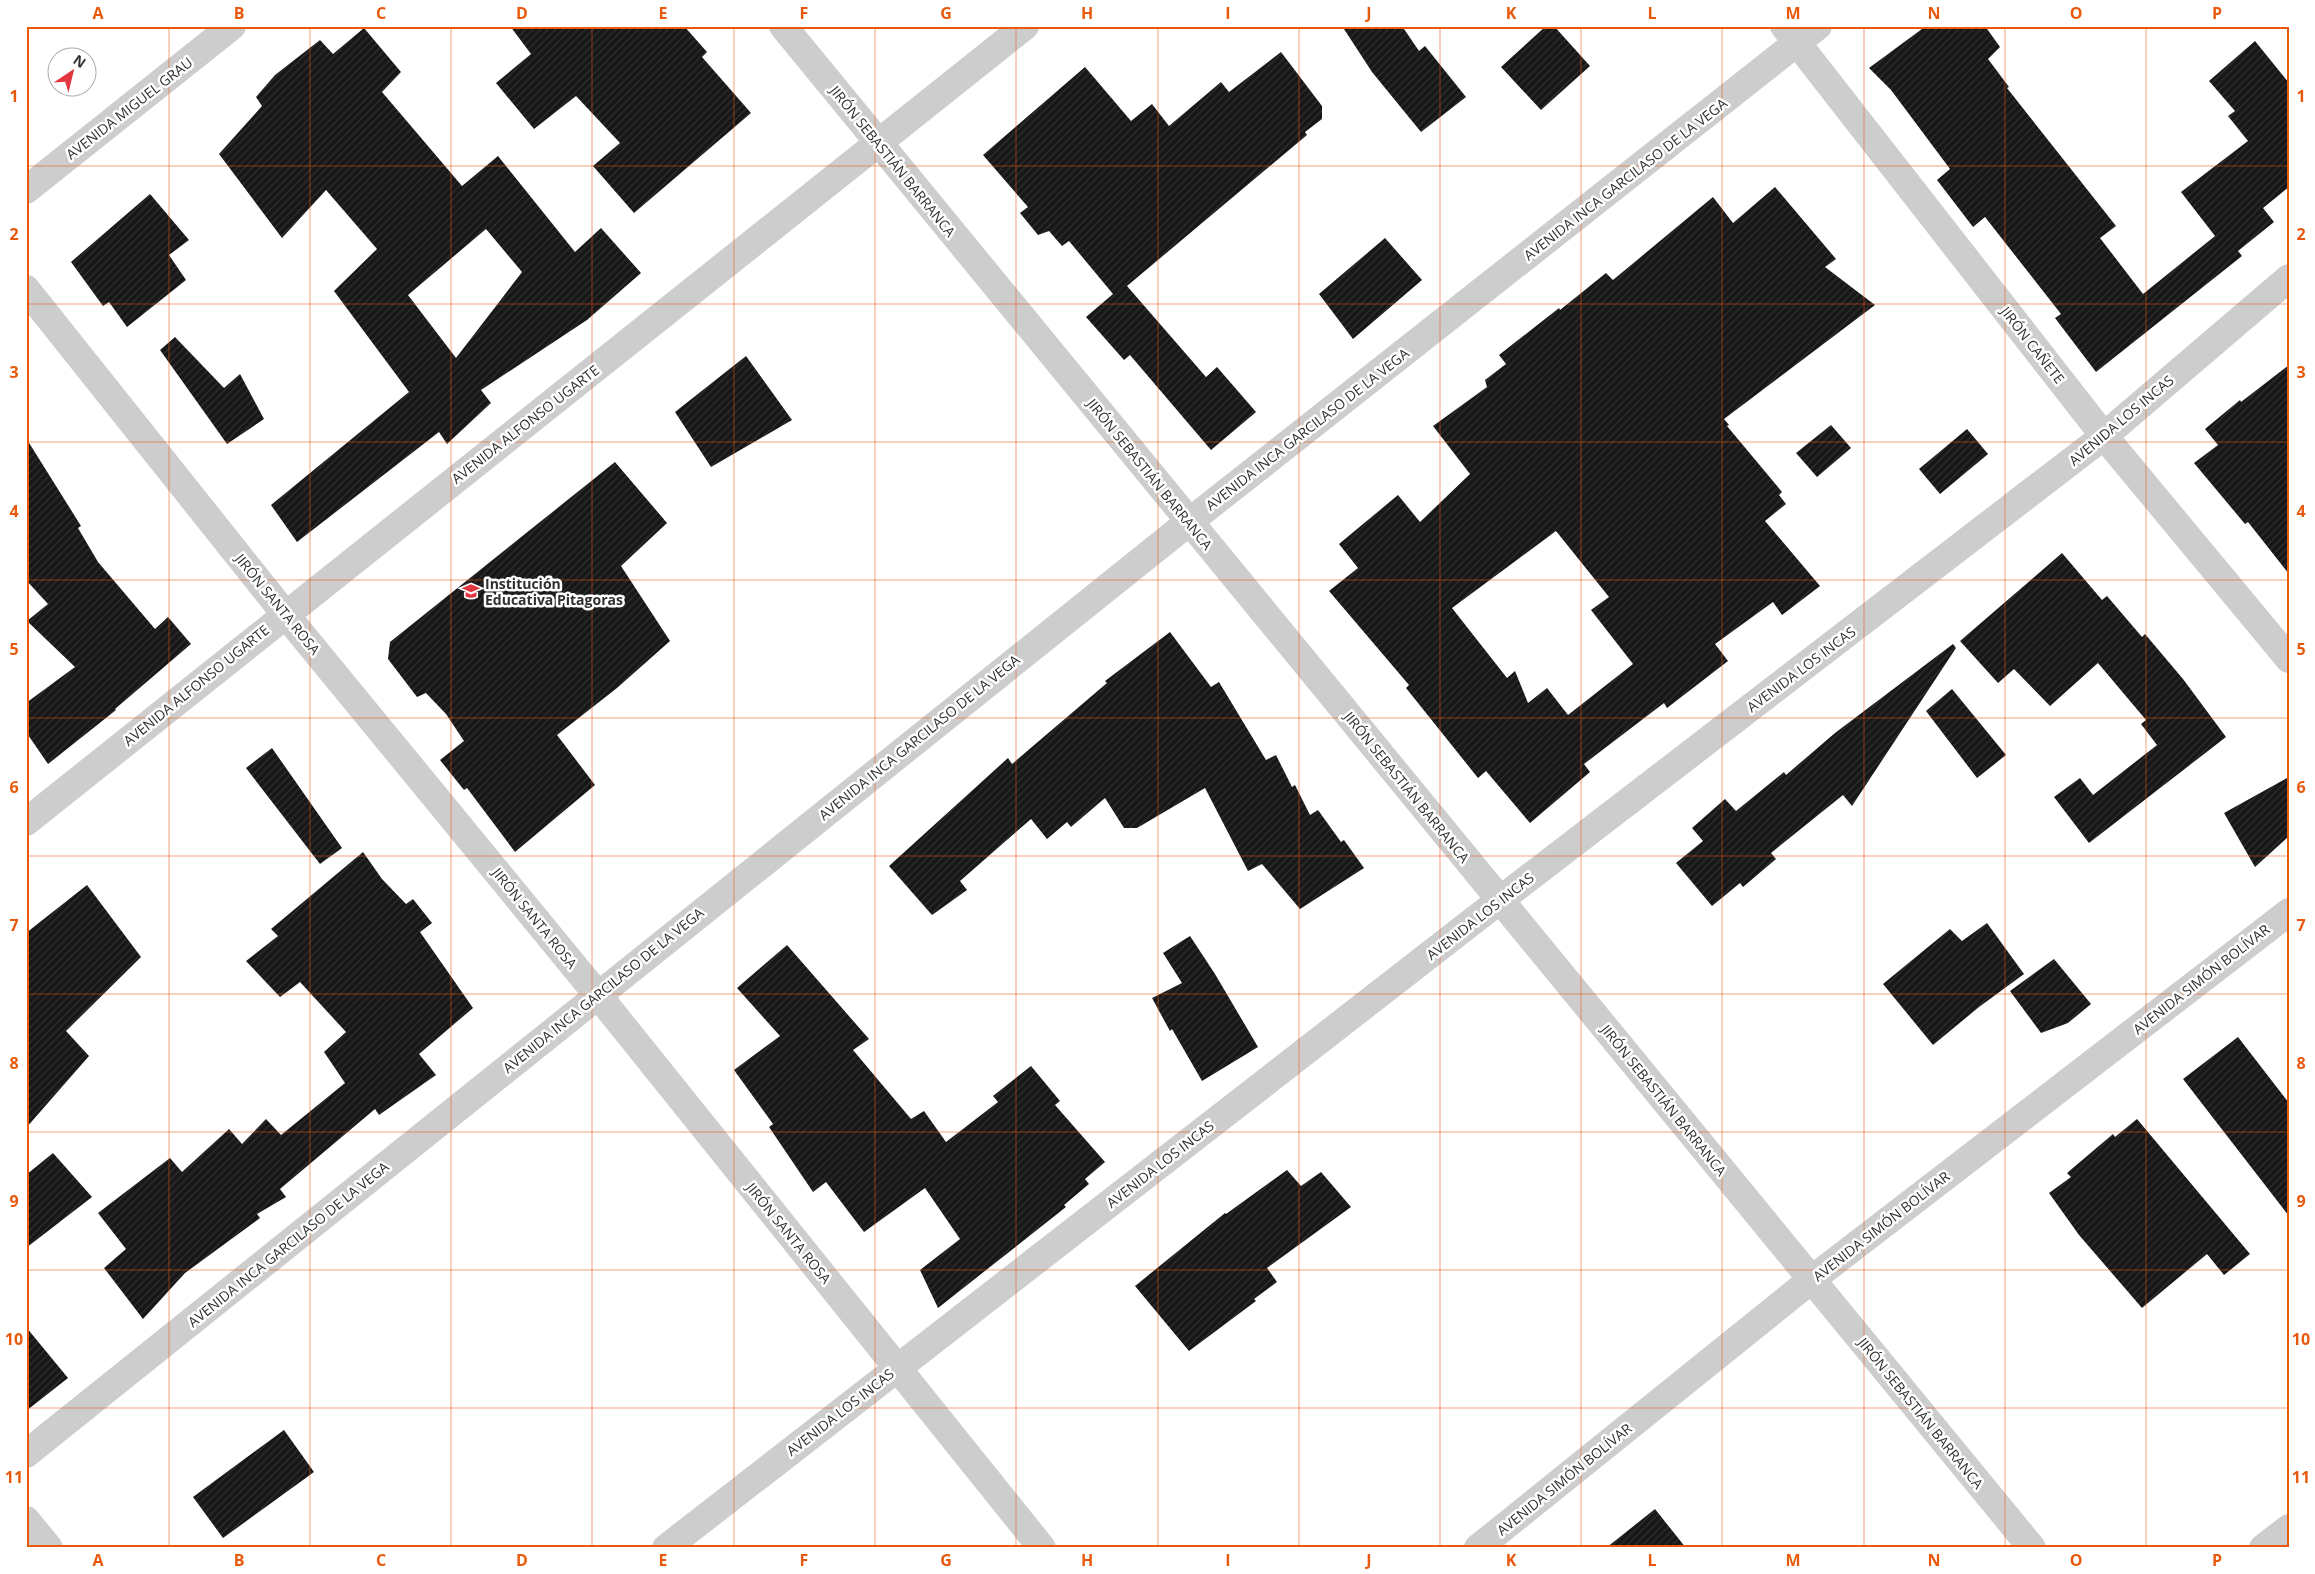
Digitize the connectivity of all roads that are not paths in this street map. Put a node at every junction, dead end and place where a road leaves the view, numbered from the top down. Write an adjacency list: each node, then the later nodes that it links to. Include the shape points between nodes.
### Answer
1 (232, 26): 6 (street, AVENIDA MIGUEL GRAU)
2 (783, 26): 5 (street, JIRÓN SEBASTIÁN BARRANCA)
3 (1025, 26): 5 (street, AVENIDA ALFONSO UGARTE)
4 (1800, 32): 9 (street, JIRÓN CAÑETE); 10 (street, AVENIDA INCA GARCILASO DE LA VEGA)
5 (880, 144): 10 (street, JIRÓN SEBASTIÁN BARRANCA); 11 (street, AVENIDA ALFONSO UGARTE)
6 (26, 190)
7 (2289, 278): 9 (street, AVENIDA LOS INCAS)
8 (26, 289): 11 (street, JIRÓN SANTA ROSA)
9 (2104, 436): 12 (street, JIRÓN CAÑETE); 14 (street, AVENIDA LOS INCAS)
10 (1189, 522): 14 (street, JIRÓN SEBASTIÁN BARRANCA); 16 (street, AVENIDA INCA GARCILASO DE LA VEGA)
11 (285, 614): 13 (street, AVENIDA ALFONSO UGARTE); 16 (street, JIRÓN SANTA ROSA)
12 (2289, 658)
13 (26, 822)
14 (1500, 900): 17 (street, JIRÓN SEBASTIÁN BARRANCA); 18 (street, AVENIDA LOS INCAS)
15 (2289, 912): 17 (street, AVENIDA SIMÓN BOLÍVAR)
16 (597, 994): 18 (street, JIRÓN SANTA ROSA); 19 (street, AVENIDA INCA GARCILASO DE LA VEGA)
17 (1811, 1280): 25 (street, AVENIDA SIMÓN BOLÍVAR); 26 (street, JIRÓN SEBASTIÁN BARRANCA)
18 (897, 1368): 23 (street, AVENIDA LOS INCAS); 24 (street, JIRÓN SANTA ROSA)
19 (26, 1454)
20 (26, 1520): 22 (street)
21 (2289, 1528): 27 (street)
22 (49, 1548)
23 (666, 1548)
24 (1042, 1548)
25 (1478, 1548)
26 (2032, 1548)
27 (2263, 1548)

